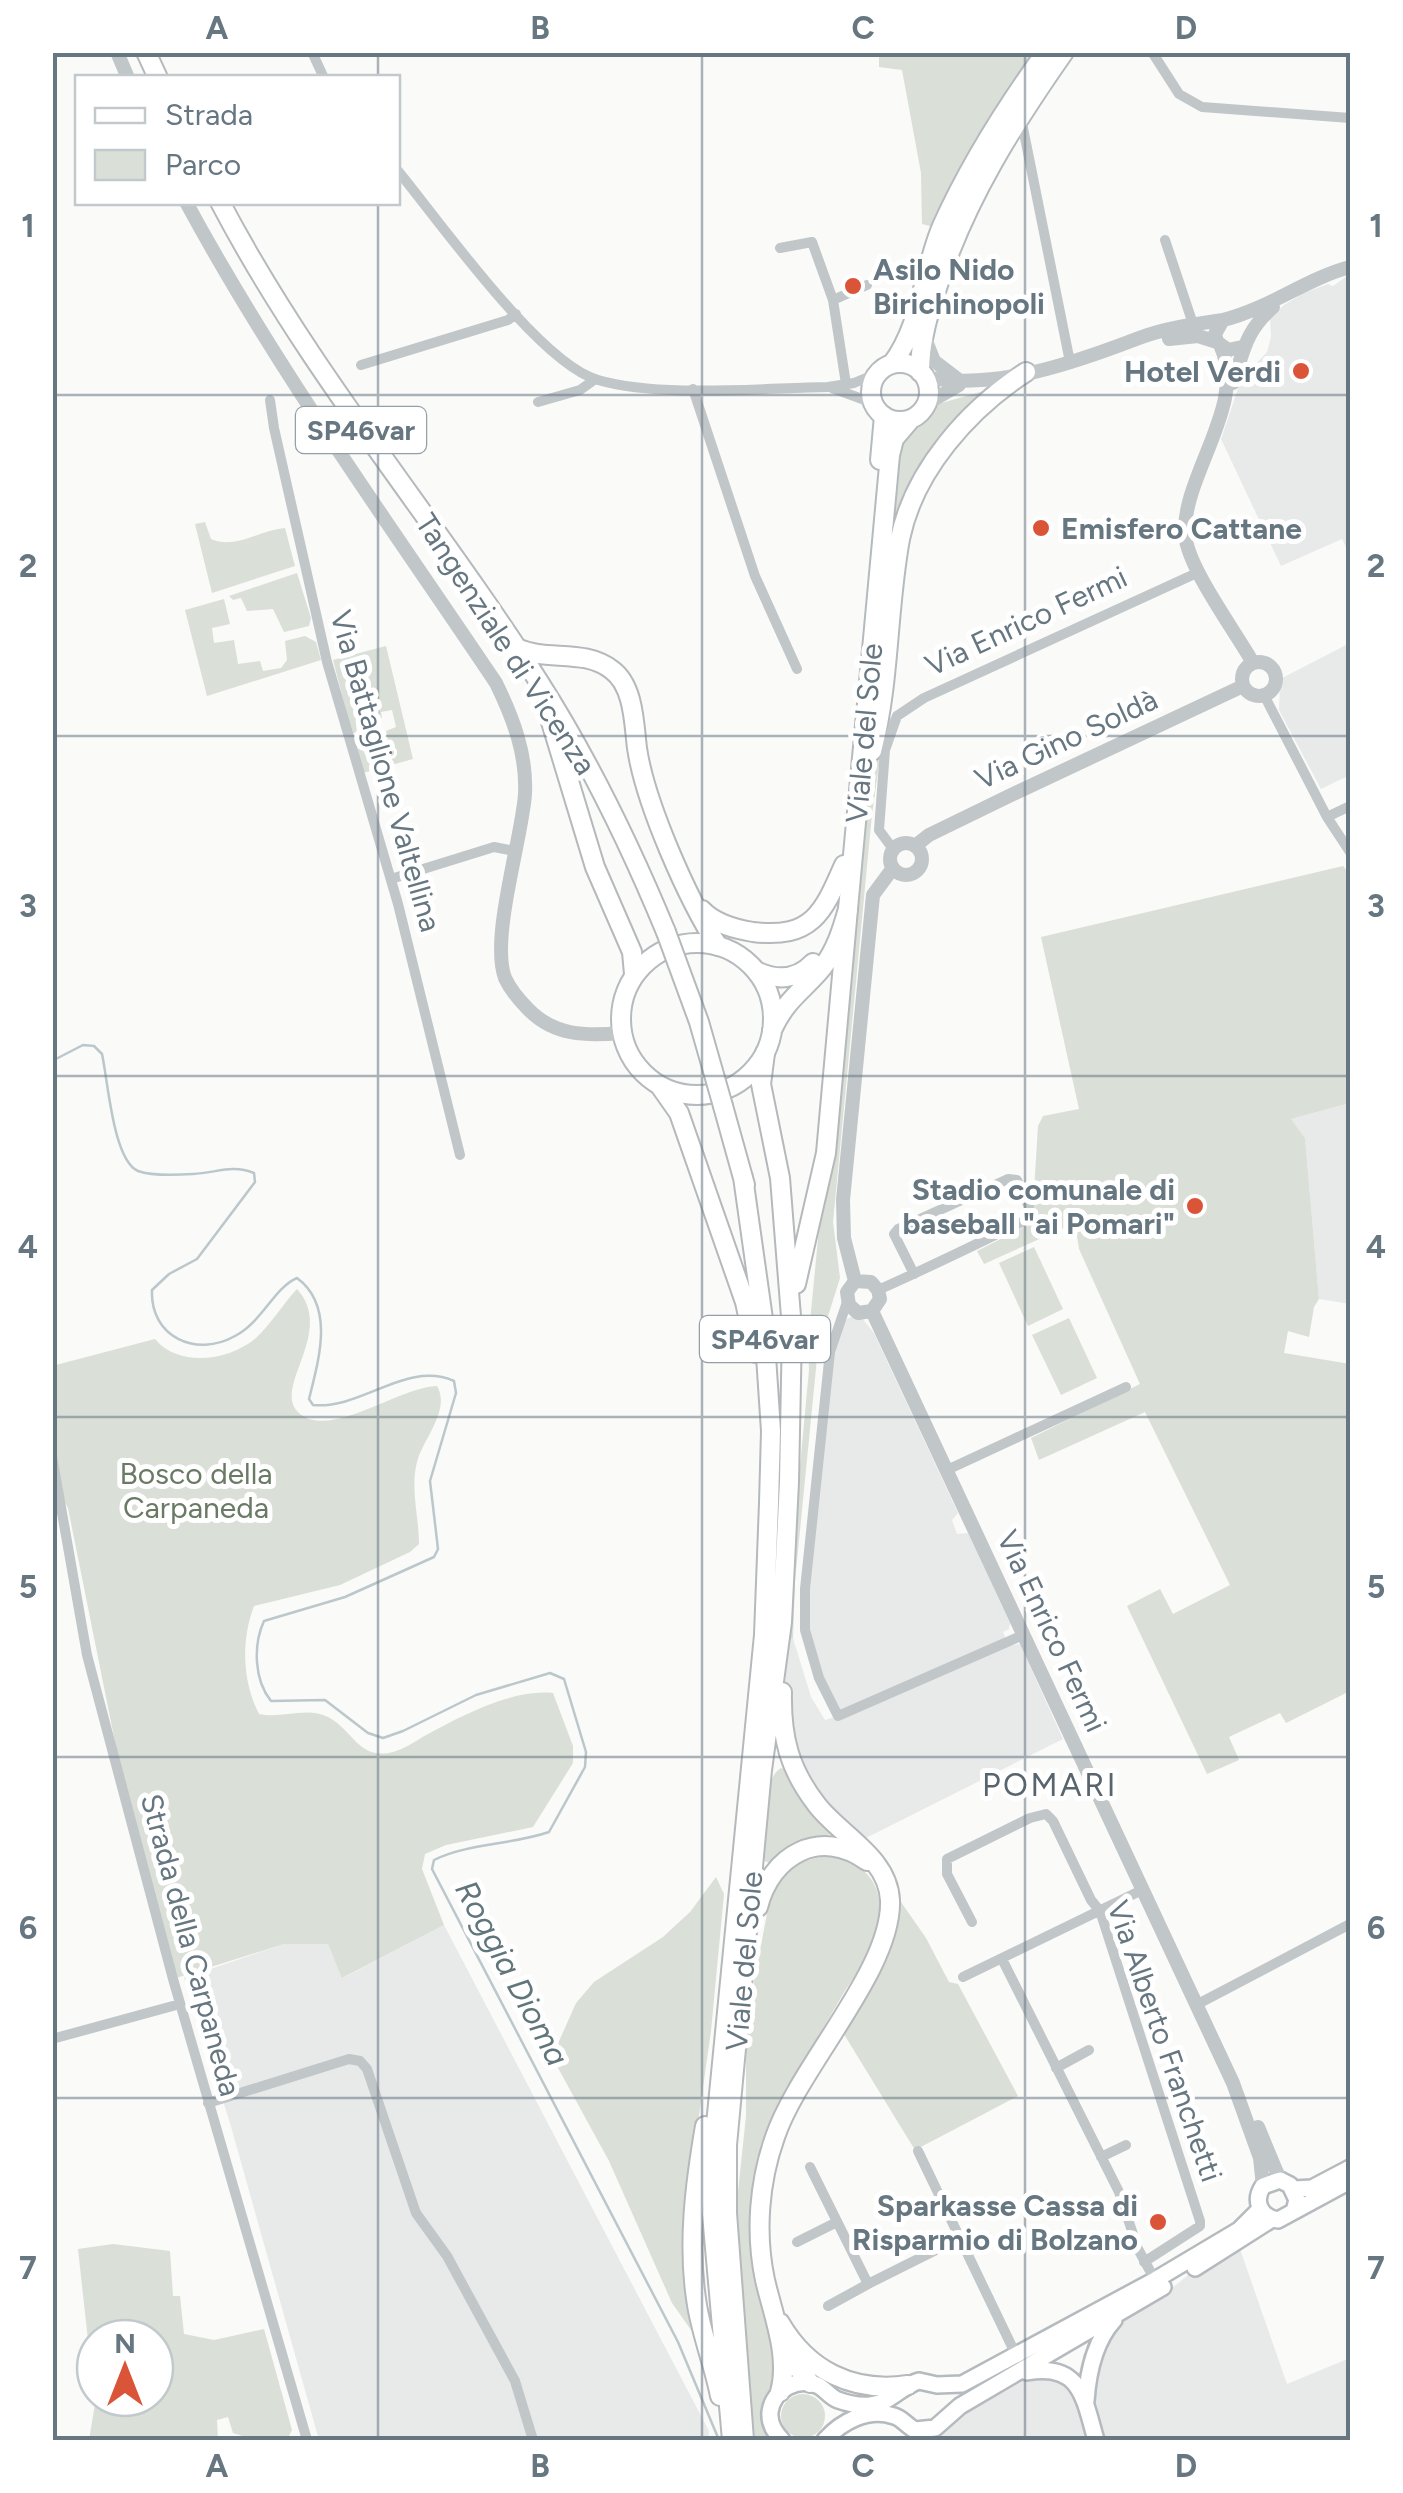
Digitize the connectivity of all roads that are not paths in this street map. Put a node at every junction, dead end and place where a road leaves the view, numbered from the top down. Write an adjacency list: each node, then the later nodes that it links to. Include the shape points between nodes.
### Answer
1 (146, 52): 6 (main road)
2 (312, 52): 7 (street)
3 (1046, 52): 28 (main road, Viale del Sole, via 1013,97 941,229 907,338)
4 (1064, 52): 8 (main road)
5 (1152, 52): 9 (street, via 1179,94 1202,107)
6 (157, 75)
7 (323, 75)
8 (1020, 114): 22 (main road, via 955,232); 26 (street)
9 (1350, 118)
10 (400, 174): 19 (street)
11 (188, 205): 54 (street, via 295,384 496,682 524,755)
12 (222, 205): 43 (main road, Tangenziale di Vicenza / SP46var, via 338,398)
13 (1165, 240): 21 (street)
14 (780, 248): 17 (street, via 812,242)
15 (1350, 267): 18 (street)
16 (866, 285): 17 (street)
17 (833, 300): 33 (street)
18 (1281, 300): 20 (street); 23 (street)
19 (516, 314): 27 (street); 31 (street, via 550,352)
20 (1228, 318): 21 (street); 23 (street, via 1247,327); 24 (street, via 1218,326)
21 (1193, 324): 25 (street)
22 (923, 332): 30 (main road); 32 (street, via 934,361)
23 (1245, 342): 24 (street, via 1228,350); 38 (street)
24 (1219, 344): 25 (street, via 1189,336); 38 (street, via 1228,367)
25 (1118, 348): 26 (street)
26 (1070, 362): 29 (street)
27 (360, 365)
28 (885, 368): 30 (main road, via 910,365); 33 (street); 40 (main road, Viale del Sole, via 872,384)
29 (1026, 372): 32 (street); 49 (main road, via 960,426 907,514 880,721)
30 (922, 375): 32 (street); 39 (main road)
31 (594, 380): 35 (street); 37 (street)
32 (964, 382): 39 (street)
33 (846, 384): 34 (street)
34 (828, 387): 35 (street); 40 (street, via 858,395)
35 (692, 388): 45 (street, via 756,576)
36 (270, 400): 58 (street, Via Battaglione Valtellina, via 327,662)
37 (538, 402)
38 (1224, 402): 42 (street, via 1188,512 1188,546)
39 (926, 404): 41 (main road, Viale del Sole)
40 (878, 410): 41 (main road, via 894,420); 56 (main road, Viale del Sole)
41 (911, 419): 49 (main road, Viale del Sole, via 890,455)
42 (1200, 572): 44 (street); 53 (street, Via Enrico Fermi, via 897,716 885,750 879,830)
43 (515, 648): 46 (main road, Tangenziale di Vicenza / SP46var); 59 (main road, via 580,656 615,672 628,692 647,795)
44 (1253, 663): 47 (street, via 1243,672); 48 (street, via 1268,665 1275,675)
45 (797, 669)
46 (539, 682): 63 (main road); 69 (main road, Tangenziale di Vicenza / SP46var, bridge, via 606,796 666,932)
47 (1243, 686): 48 (street); 52 (street, Via Gino Soldà)
48 (1264, 695): 51 (street)
49 (860, 795): 60 (main road, Viale del Sole)
50 (1350, 806): 51 (street)
51 (1327, 817): 55 (street)
52 (914, 846): 53 (street); 57 (street, Via Enrico Fermi, via 922,858 916,871 907,875)
53 (893, 850): 57 (street, Via Enrico Fermi)
54 (515, 851): 58 (street, via 494,847); 65 (street, via 502,947 505,977 542,1024 570,1033)
55 (1350, 852)
56 (844, 865): 59 (main road, via 828,901 794,932 747,931 718,922); 62 (main road, Viale del Sole, via 836,920 809,968 790,978)
57 (893, 868): 71 (street, Via Enrico Fermi, via 873,895 842,1200)
58 (391, 879): 68 (street, Via Battaglione Valtellina)
59 (692, 897): 61 (main road)
60 (848, 910): 64 (main road, Viale del Sole, via 829,957); 74 (main road, via 826,1154 797,1272)
61 (718, 946): 62 (main road); 63 (main road, via 672,947)
62 (756, 971): 64 (main road, Viale del Sole, via 770,999)
63 (634, 974): 65 (main road, via 624,992)
64 (772, 1030): 66 (main road, Viale del Sole)
65 (621, 1034): 67 (main road, via 634,1064)
66 (765, 1054): 67 (main road, via 738,1084 720,1092 679,1094); 74 (main road, via 761,1084 780,1178)
67 (660, 1086): 79 (main road, via 679,1112 754,1337)
68 (460, 1155)
69 (743, 1176): 78 (main road, Tangenziale di Vicenza / SP46var, via 778,1341); 79 (main road, Tangenziale di Vicenza / SP46var, via 764,1326)
70 (914, 1274): 70 (street, via 894,1234 898,1229 1008,1178 1017,1180 1026,1220); 72 (street)
71 (855, 1282): 72 (street, via 866,1280); 73 (street, via 848,1288)
72 (878, 1290): 73 (street, via 878,1304)
73 (859, 1309): 77 (street, Via Enrico Fermi); 81 (street, via 839,1324 830,1352 805,1589 805,1630 838,1716)
74 (792, 1329): 78 (main road)
75 (1126, 1387): 77 (street)
76 (52, 1456): 90 (street, Strada della Carpaneda, via 87,1655)
77 (946, 1470): 81 (street, Via Enrico Fermi)
78 (789, 1482): 80 (main road, Viale del Sole)
79 (769, 1503): 92 (main road, Viale del Sole, via 764,1634)
80 (782, 1622): 82 (main road, via 781,1732 795,1770 818,1807); 87 (main road, Viale del Sole)
81 (1023, 1635): 83 (street, Via Enrico Fermi)
82 (880, 1870): 87 (main road, via 841,1849 795,1853 762,1888); 118 (main road, via 890,1896 882,1951 789,2108 760,2193 761,2254)
83 (1142, 1890): 84 (street); 91 (street, Via Enrico Fermi)
84 (1100, 1912): 85 (street, Via Alberto Franchetti, via 1046,1814 947,1859 947,1874); 88 (street); 113 (street, Via Alberto Franchetti, via 1200,2221)
85 (972, 1922)
86 (1350, 1924): 91 (street)
87 (745, 1956): 107 (main road, Viale del Sole)
88 (1002, 1960): 89 (street); 95 (street)
89 (963, 1977)
90 (180, 2004): 93 (street); 97 (street, Strada della Carpaneda)
91 (1196, 2004): 96 (street, Via Enrico Fermi)
92 (725, 2012): 107 (main road, Viale del Sole, via 714,2146); 130 (main road, via 698,2172 692,2259)
93 (52, 2039)
94 (1090, 2050): 95 (street)
95 (1056, 2068): 100 (street)
96 (1233, 2083): 104 (street, Via Enrico Fermi); 105 (street, Via Enrico Fermi)
97 (208, 2103): 131 (street, Strada della Carpaneda); 132 (street, via 360,2061 416,2213 514,2381)
98 (1126, 2145): 100 (street)
99 (918, 2151): 110 (street)
100 (1101, 2157): 113 (street)
101 (810, 2167): 109 (street)
102 (1350, 2168): 104 (main road, via 1312,2188)
103 (1350, 2181): 106 (main road)
104 (1287, 2184): 105 (main road); 106 (main road, via 1297,2200)
105 (1263, 2186): 108 (main road, via 1258,2197)
106 (1294, 2211): 108 (main road, via 1284,2218)
107 (720, 2214): 130 (main road, Viale del Sole); 133 (main road, Viale del Sole)
108 (1266, 2214): 112 (main road)
109 (837, 2222): 111 (street); 115 (street)
110 (962, 2237): 115 (street); 119 (street)
111 (797, 2242)
112 (1212, 2252): 114 (main road); 117 (main road)
113 (1144, 2262): 114 (street)
114 (1155, 2280): 119 (main road)
115 (868, 2284): 116 (street)
116 (828, 2306)
117 (1128, 2307): 120 (main road); 126 (main road, via 1096,2348)
118 (777, 2316): 121 (main road, via 794,2363); 123 (main road, via 807,2359 833,2376); 124 (main road, via 784,2366)
119 (1017, 2357): 122 (main road, via 962,2384)
120 (1014, 2375): 126 (main road, via 1061,2372 1074,2380); 128 (main road)
121 (810, 2383): 124 (main road); 125 (main road)
122 (937, 2385): 123 (main road, via 925,2381); 128 (main road, via 947,2400)
123 (904, 2389): 125 (main road, via 866,2405); 127 (main road)
124 (780, 2392): 134 (main road, via 770,2410)
125 (830, 2396): 129 (main road, via 836,2416)
126 (1086, 2405): 135 (main road)
127 (900, 2417): 128 (main road, via 924,2431); 129 (main road, via 865,2415)
128 (945, 2418)
129 (829, 2435)
130 (726, 2439)
131 (307, 2440)
132 (533, 2440)
133 (744, 2440)
134 (780, 2440)
135 (1096, 2440)

